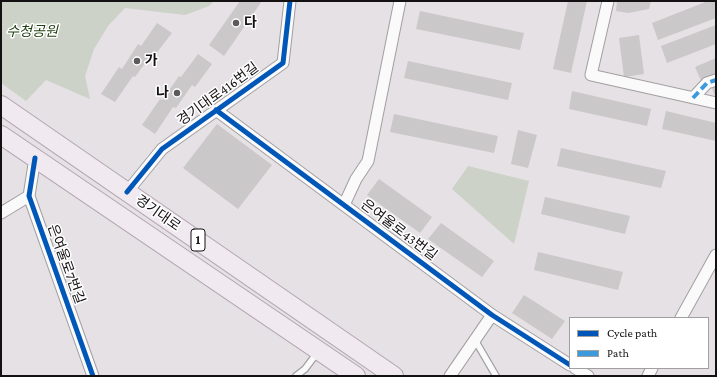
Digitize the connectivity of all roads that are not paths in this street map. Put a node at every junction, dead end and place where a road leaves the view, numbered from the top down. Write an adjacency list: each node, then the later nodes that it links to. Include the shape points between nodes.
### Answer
1 (290, 1): 8 (street, 경기대로416번길, via 283,63)
2 (400, 1): 13 (street, via 368,161)
3 (608, 1): 5 (street, via 591,75)
4 (716, 80): 5 (street, via 707,83)
5 (693, 98): 6 (street)
6 (716, 103)
7 (1, 105): 11 (main road, 경기대로 / 1)
8 (216, 110): 11 (street, 경기대로416번길, via 162,149); 13 (street, 은여울로43번길)
9 (1, 135): 10 (main road, 경기대로 / 1)
10 (35, 158): 12 (street, 은여울로7번길); 19 (main road, 경기대로 / 1)
11 (127, 192): 25 (main road, 경기대로 / 1)
12 (29, 196): 14 (street); 22 (street, 은여울로7번길)
13 (344, 205): 16 (street, 은여울로43번길)
14 (1, 213)
15 (716, 255): 17 (street)
16 (492, 315): 18 (street); 20 (street, 은여울로43번길)
17 (681, 317)
18 (475, 340): 26 (street); 27 (lane)
19 (319, 350): 23 (lane); 24 (main road, 경기대로 / 1)
20 (569, 364)
21 (577, 369): 28 (street)
22 (94, 376)
23 (296, 376)
24 (356, 376)
25 (394, 376)
26 (450, 376)
27 (496, 376)
28 (588, 376)

